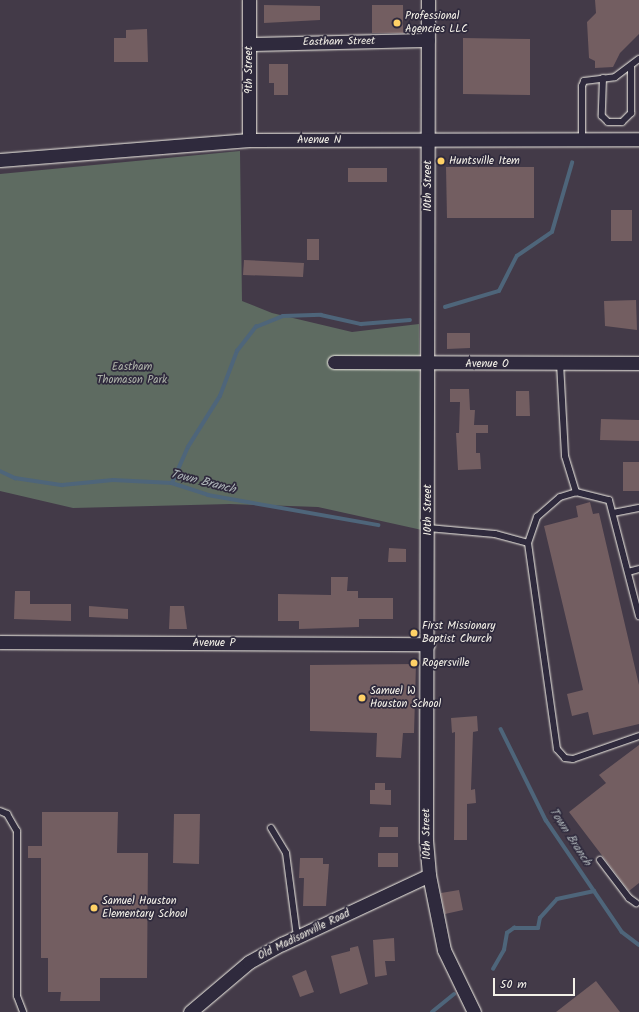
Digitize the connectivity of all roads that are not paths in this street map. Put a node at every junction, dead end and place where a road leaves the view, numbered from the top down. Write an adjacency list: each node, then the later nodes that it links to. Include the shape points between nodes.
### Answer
1 (249, 0): 4 (street, 9th Street)
2 (428, 0): 3 (street, 10th Street)
3 (428, 40): 4 (street, Eastham Street); 11 (street, 10th Street)
4 (249, 44): 10 (street, 9th Street)
5 (639, 59): 6 (lane)
6 (631, 67): 7 (lane, via 615,77); 7 (lane, via 631,113 622,122 608,122 602,116)
7 (603, 78): 8 (lane, via 587,78 582,86)
8 (582, 139): 9 (street, Avenue N); 11 (street, Avenue N)
9 (639, 139)
10 (250, 140): 11 (street, Avenue N); 12 (street, Avenue N)
11 (428, 140): 16 (street, 10th Street)
12 (0, 160)
13 (334, 362): 16 (street, Avenue O)
14 (560, 363): 15 (street, Avenue O); 16 (street, Avenue O); 17 (lane, via 565,456)
15 (639, 363)
16 (428, 364): 20 (street, 10th Street)
17 (576, 492): 19 (lane, via 608,500); 21 (lane, via 560,497 537,517)
18 (639, 508): 19 (lane)
19 (613, 513): 23 (lane)
20 (428, 528): 21 (lane, via 495,534); 26 (street, 10th Street)
21 (528, 543): 27 (lane, via 556,749 565,758 573,759)
22 (639, 569): 23 (lane)
23 (628, 572): 24 (lane)
24 (639, 616)
25 (0, 642): 26 (street, Avenue P)
26 (428, 644): 31 (street, 10th Street)
27 (639, 736)
28 (0, 811): 34 (lane, via 7,814 17,831 17,996)
29 (271, 828): 33 (lane, via 286,853)
30 (600, 860): 32 (lane, via 629,898)
31 (428, 875): 33 (street, Old Madisonville Road); 36 (street, 10th Street, via 444,950)
32 (638, 903)
33 (297, 937): 35 (street, Old Madisonville Road, via 249,962)
34 (23, 1012)
35 (190, 1012)
36 (474, 1012)

